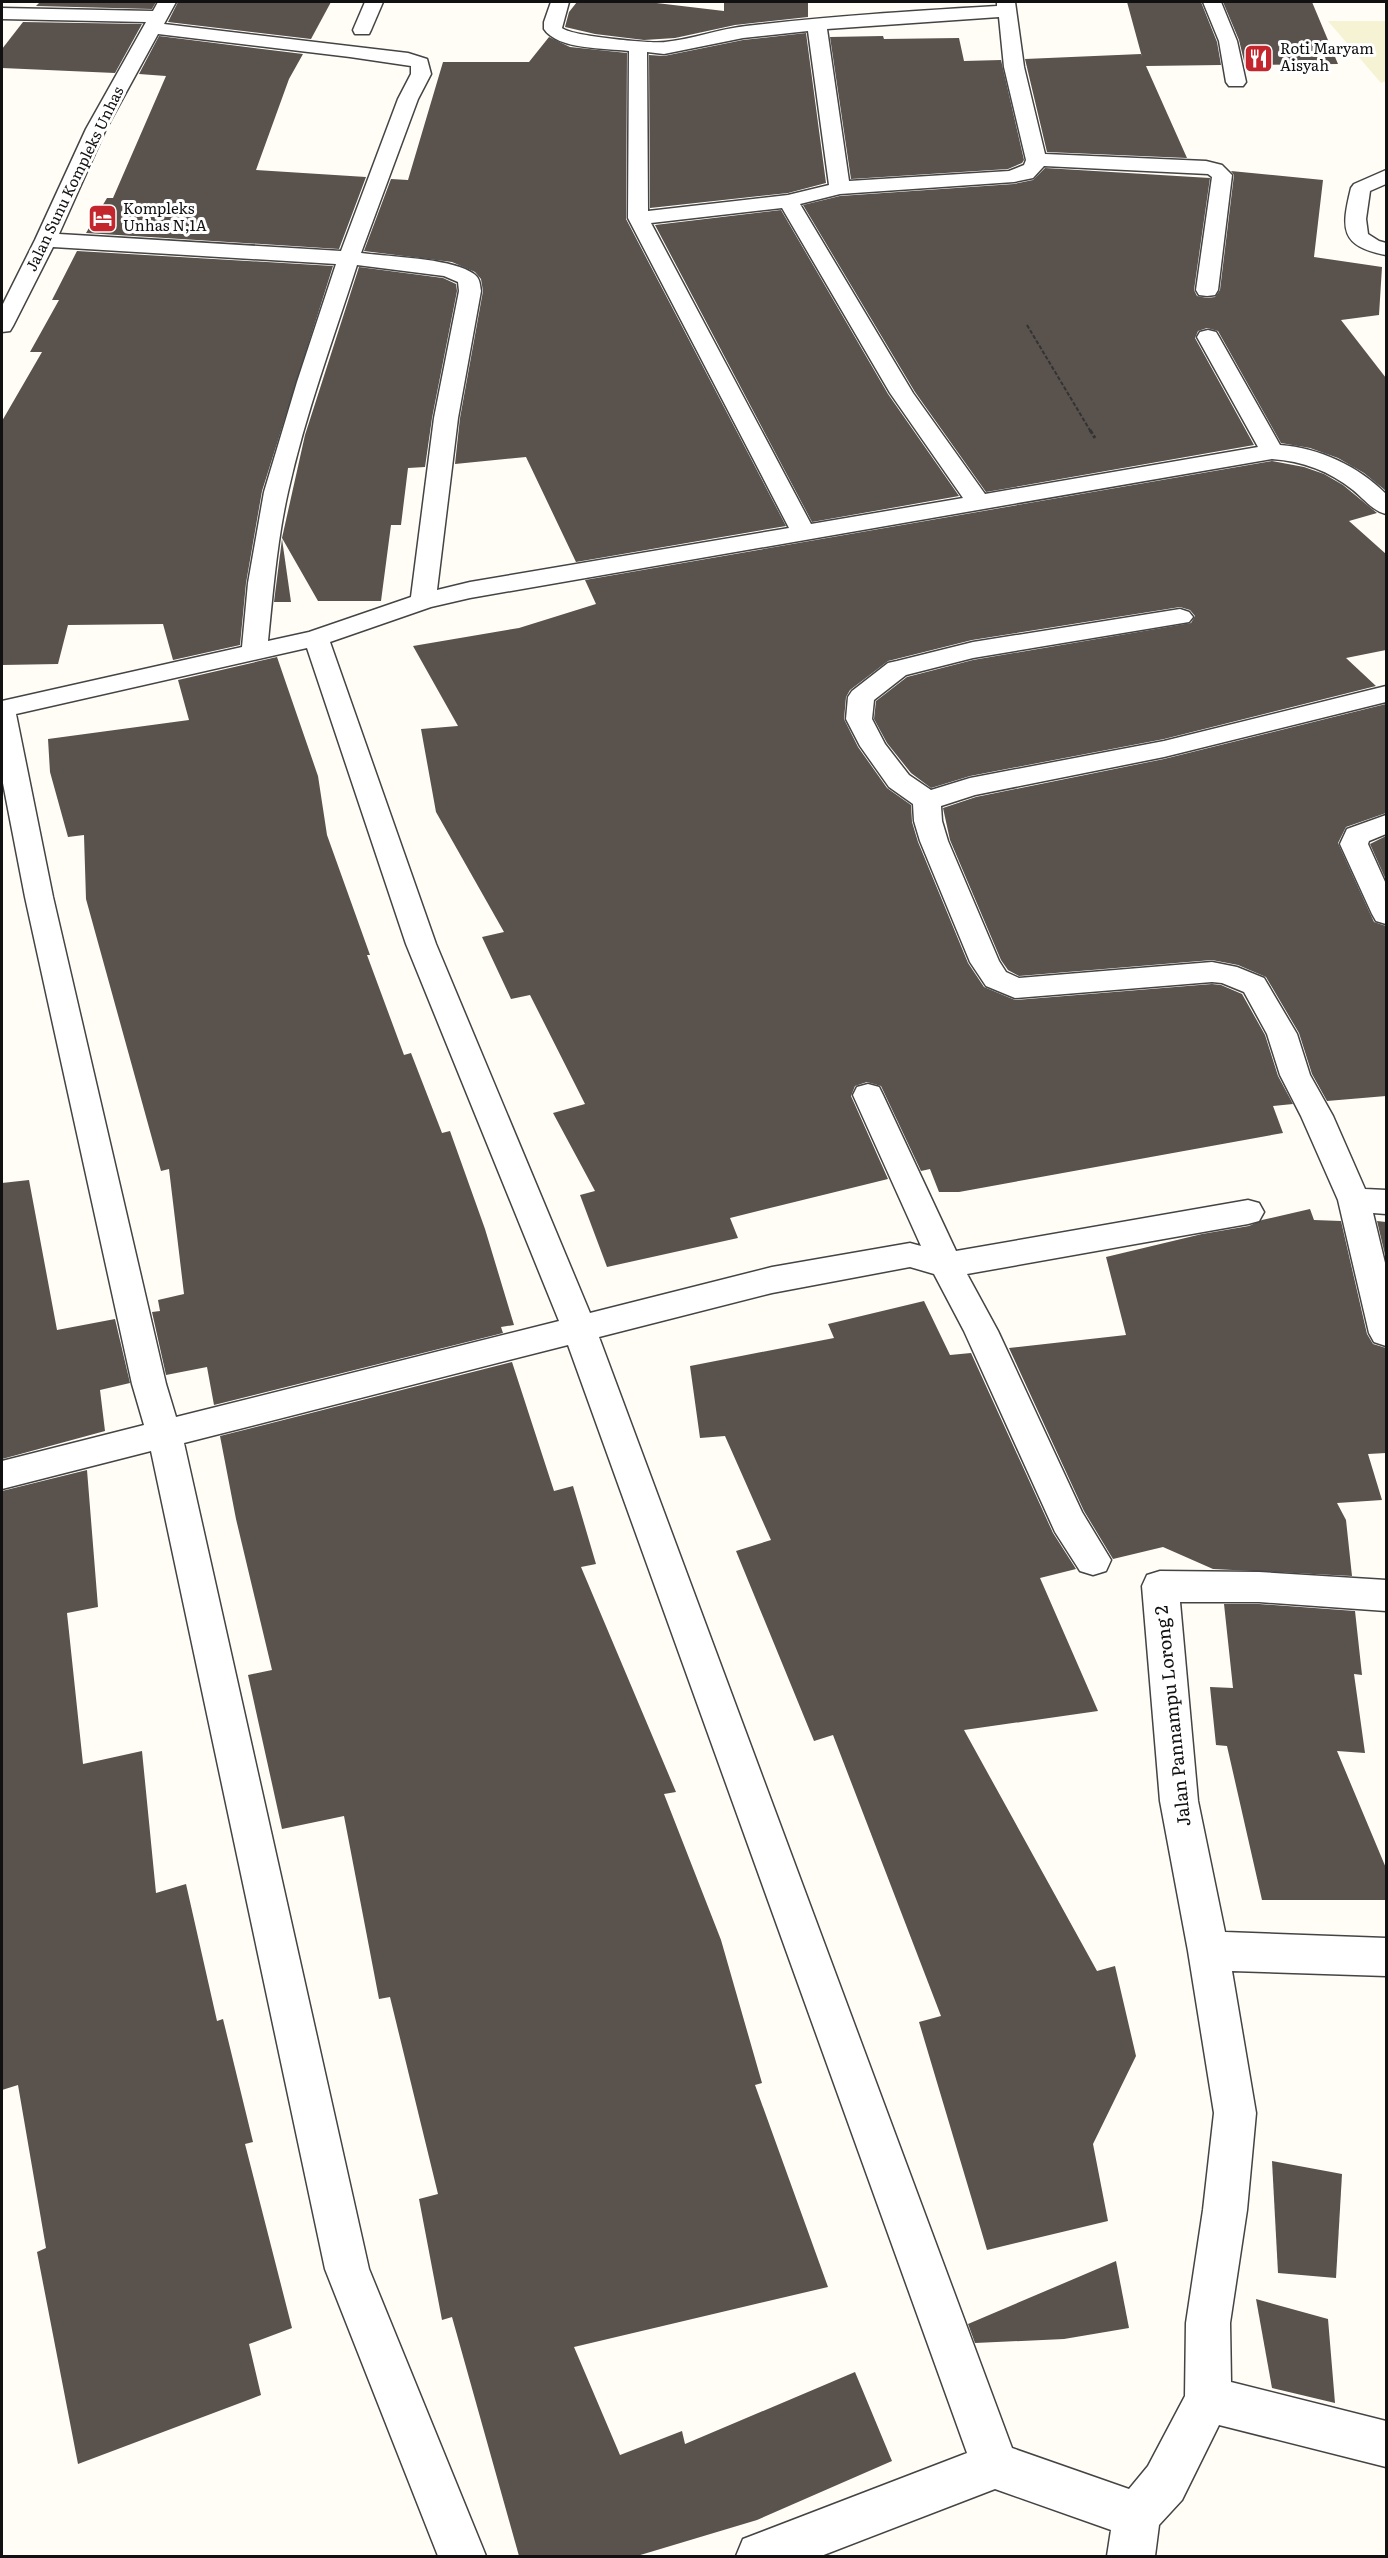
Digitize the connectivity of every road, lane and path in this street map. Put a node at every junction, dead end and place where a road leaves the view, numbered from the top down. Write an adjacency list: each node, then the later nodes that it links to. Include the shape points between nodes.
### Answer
1 (374, 2): 8 (street)
2 (560, 2): 9 (street, via 553,22 559,35)
3 (1212, 2): 10 (street, via 1228,41)
4 (1007, 6): 7 (street); 11 (street, via 1014,67)
5 (2, 13): 6 (street)
6 (159, 16): 16 (street, Jalan Sunu Kompleks Unhas, via 96,129); 18 (street, via 420,63 421,74 408,99)
7 (817, 25): 9 (street, via 743,32 664,48); 13 (street)
8 (362, 30)
9 (638, 47): 15 (street)
10 (1236, 82)
11 (1036, 160): 13 (street, via 1030,173 1009,177); 19 (street, via 1206,167 1220,171)
12 (1386, 176): 17 (street, via 1361,188 1354,221 1357,235 1364,243)
13 (840, 188): 14 (street)
14 (788, 201): 15 (street); 25 (street, via 861,329 947,463)
15 (638, 218): 27 (street)
16 (46, 240): 18 (street); 21 (street, Jalan Sunu Kompleks Unhas)
17 (1386, 249)
18 (350, 258): 28 (street, via 449,270 468,279 470,284 446,418); 31 (street, via 276,492)
19 (1207, 290)
20 (1027, 324): 24 (path)
21 (2, 326)
22 (1208, 337): 23 (street)
23 (1272, 452): 24 (street); 26 (street, via 1326,462)
24 (1118, 477): 25 (street)
25 (979, 503): 27 (street)
26 (1386, 507)
27 (803, 531): 28 (street)
28 (423, 601): 30 (street)
29 (1180, 617): 34 (street, via 973,650 897,669 861,697 859,719 899,782)
30 (316, 638): 31 (street); 42 (street, via 421,944)
31 (254, 652): 33 (street)
32 (1386, 693): 34 (street, via 1164,748 970,787)
33 (2, 711): 44 (street, via 39,897 149,1384)
34 (927, 801): 38 (street, via 934,841 985,962 996,979 1015,988 1212,972 1254,985 1282,1034 1295,1075)
35 (1386, 824): 36 (street, via 1357,835 1354,844)
36 (1386, 914)
37 (868, 1095): 41 (street)
38 (1354, 1200): 39 (street); 43 (street)
39 (1386, 1202)
40 (1248, 1212): 41 (street)
41 (946, 1265): 42 (street, via 910,1255 771,1280); 46 (street, via 981,1331 1068,1521)
42 (579, 1328): 44 (street); 52 (street)
43 (1386, 1333)
44 (164, 1433): 45 (street); 54 (street, via 347,2269)
45 (2, 1475)
46 (1093, 1560)
47 (1386, 1595): 48 (street, Jalan Pannampu Lorong 2, via 1160,1586 1179,1801)
48 (1208, 1951): 49 (street); 50 (street, Jalan Pannampu Lorong 2, via 1235,2113 1208,2323)
49 (1386, 1957)
50 (1208, 2399): 51 (street); 53 (street, Jalan Pannampu Lorong 2)
51 (1386, 2444)
52 (995, 2466): 53 (street); 55 (street)
53 (1134, 2536)
54 (462, 2556)
55 (760, 2556)

